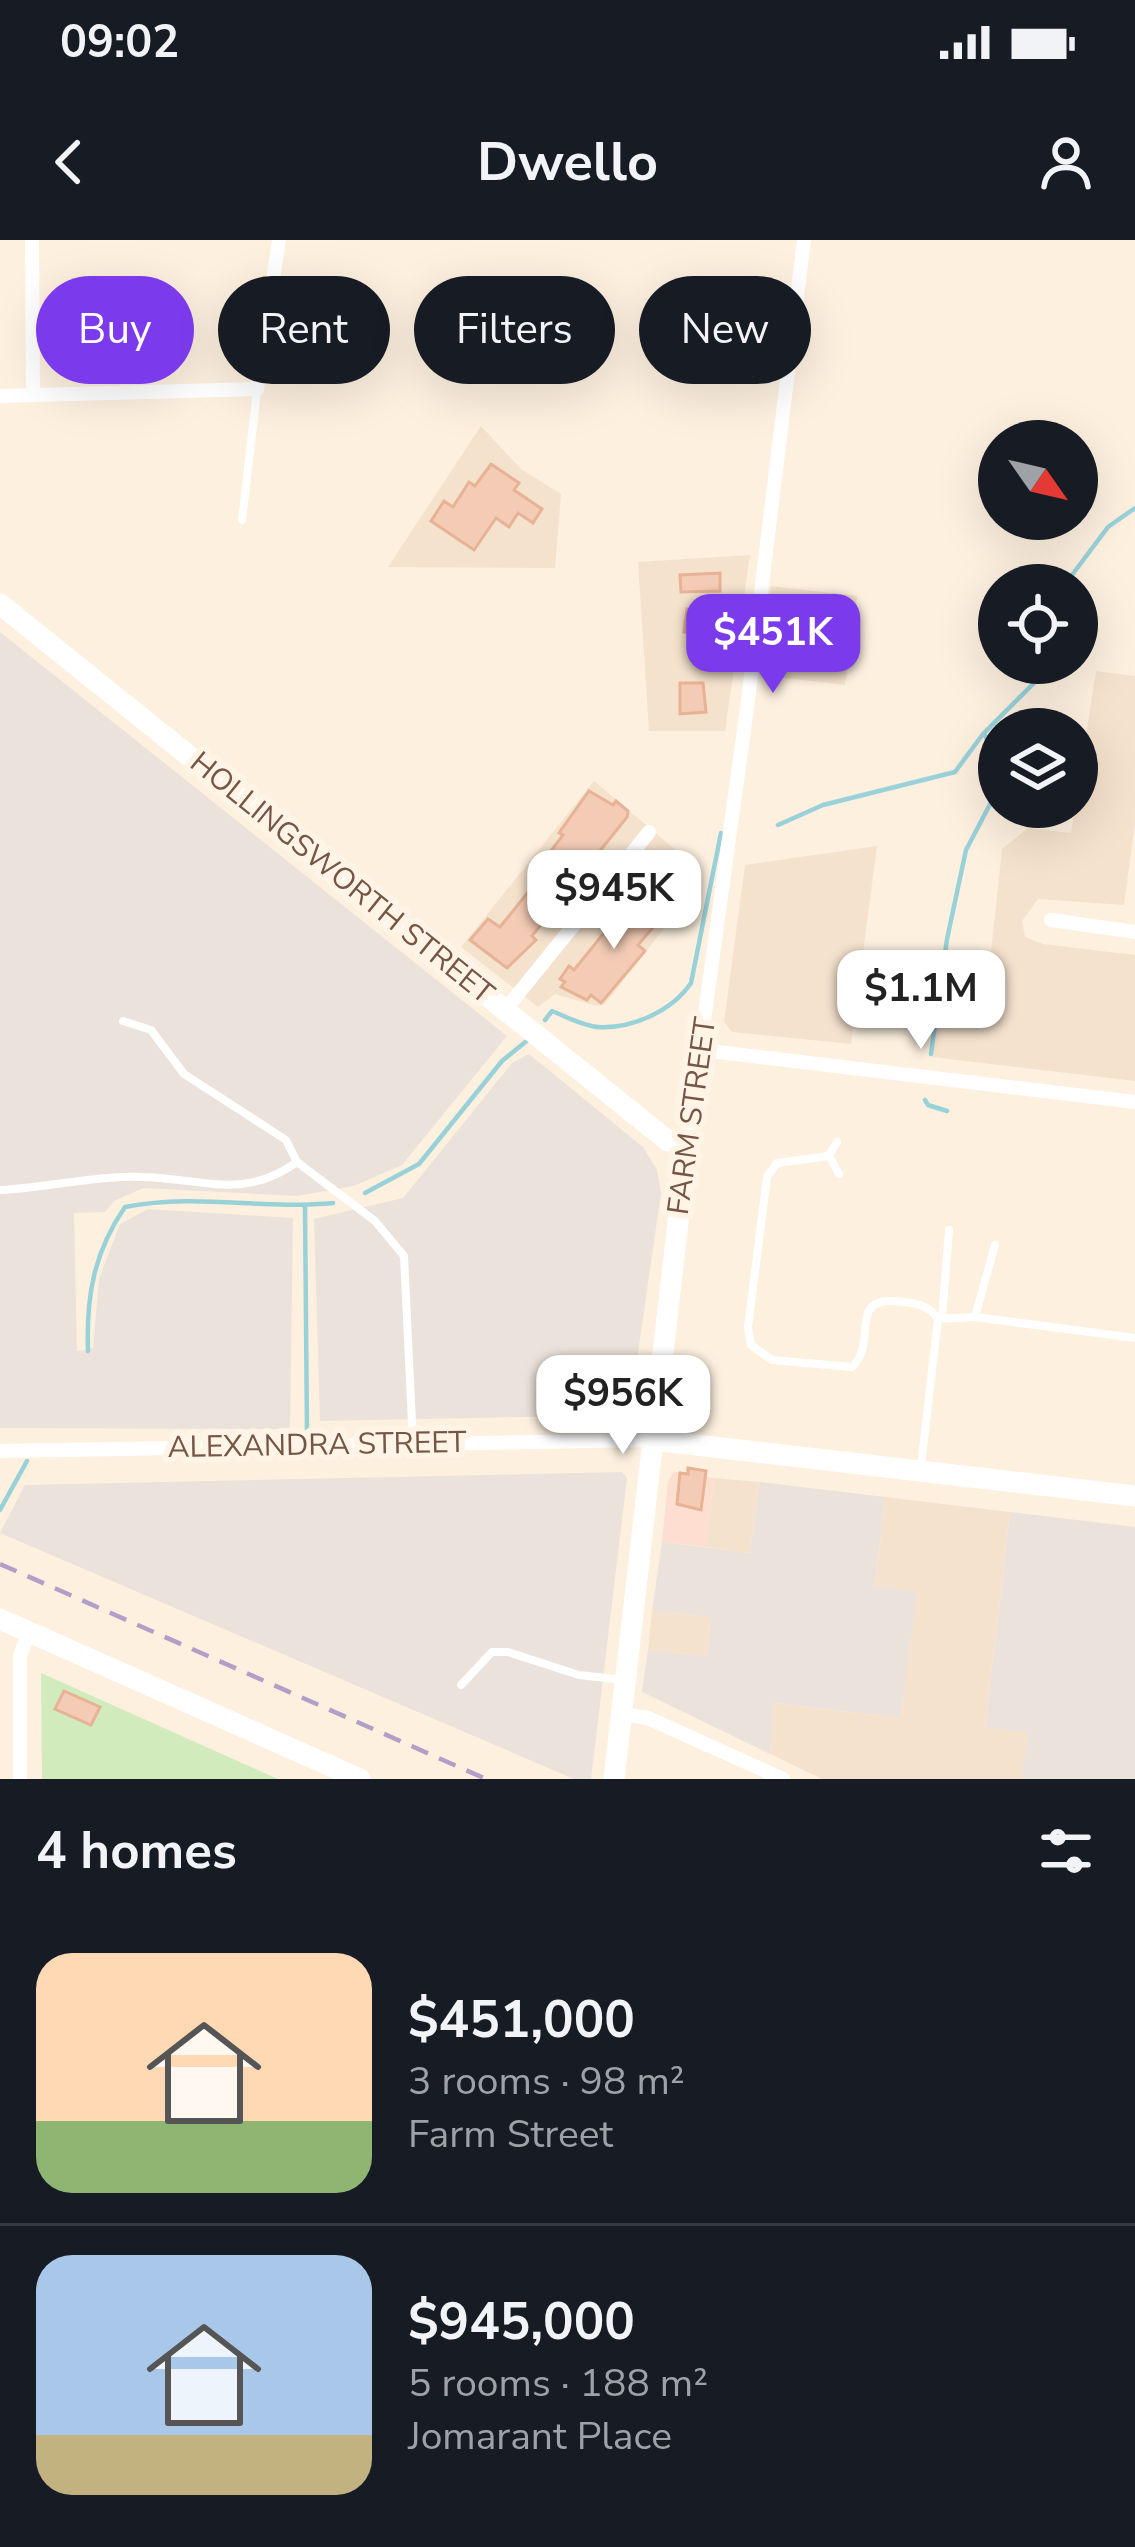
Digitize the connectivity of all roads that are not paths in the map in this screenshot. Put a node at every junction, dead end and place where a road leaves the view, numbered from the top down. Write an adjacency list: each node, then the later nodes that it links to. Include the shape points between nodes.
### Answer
1 (32, 240): 5 (street)
2 (278, 240): 4 (street)
3 (804, 240): 16 (street, FARM STREET)
4 (257, 389): 5 (street); 7 (lane)
5 (33, 394): 6 (street)
6 (0, 396)
7 (242, 520)
8 (0, 604): 14 (street, HOLLINGSWORTH STREET)
9 (649, 832): 10 (street)
10 (630, 856): 11 (street); 14 (street)
11 (663, 864)
12 (1051, 920): 13 (street)
13 (1135, 932)
14 (506, 1010): 19 (street, HOLLINGSWORTH STREET, via 668,1142)
15 (123, 1021): 21 (lane, via 151,1030 184,1075 286,1140)
16 (702, 1051): 17 (street); 19 (street, FARM STREET)
17 (1135, 1102)
18 (837, 1142): 20 (lane)
19 (687, 1144): 29 (street, FARM STREET)
20 (829, 1156): 22 (lane); 27 (lane, via 777,1162 767,1177 751,1345 772,1360 852,1367 875,1302 921,1304)
21 (297, 1162): 23 (lane, via 272,1180 225,1186 139,1176); 30 (lane, via 375,1221 404,1256)
22 (839, 1174)
23 (0, 1190)
24 (949, 1230): 27 (lane)
25 (995, 1245): 26 (lane)
26 (975, 1317): 27 (lane); 28 (lane)
27 (940, 1318): 32 (lane)
28 (1135, 1338)
29 (653, 1440): 30 (street, ALEXANDRA STREET); 32 (street, ALEXANDRA STREET); 36 (street, FARM STREET)
30 (412, 1443): 31 (street, ALEXANDRA STREET)
31 (0, 1450)
32 (920, 1471): 33 (street, ALEXANDRA STREET)
33 (1135, 1496)
34 (0, 1619): 35 (street)
35 (28, 1632): 40 (street, via 20,1657); 41 (street)
36 (626, 1680): 37 (lane, via 492,1652); 38 (street, FARM STREET)
37 (461, 1685)
38 (621, 1714): 42 (street, FARM STREET); 43 (street, via 648,1718)
39 (0, 1778): 40 (street)
40 (20, 1778)
41 (359, 1779)
42 (614, 1779)
43 (783, 1779)

